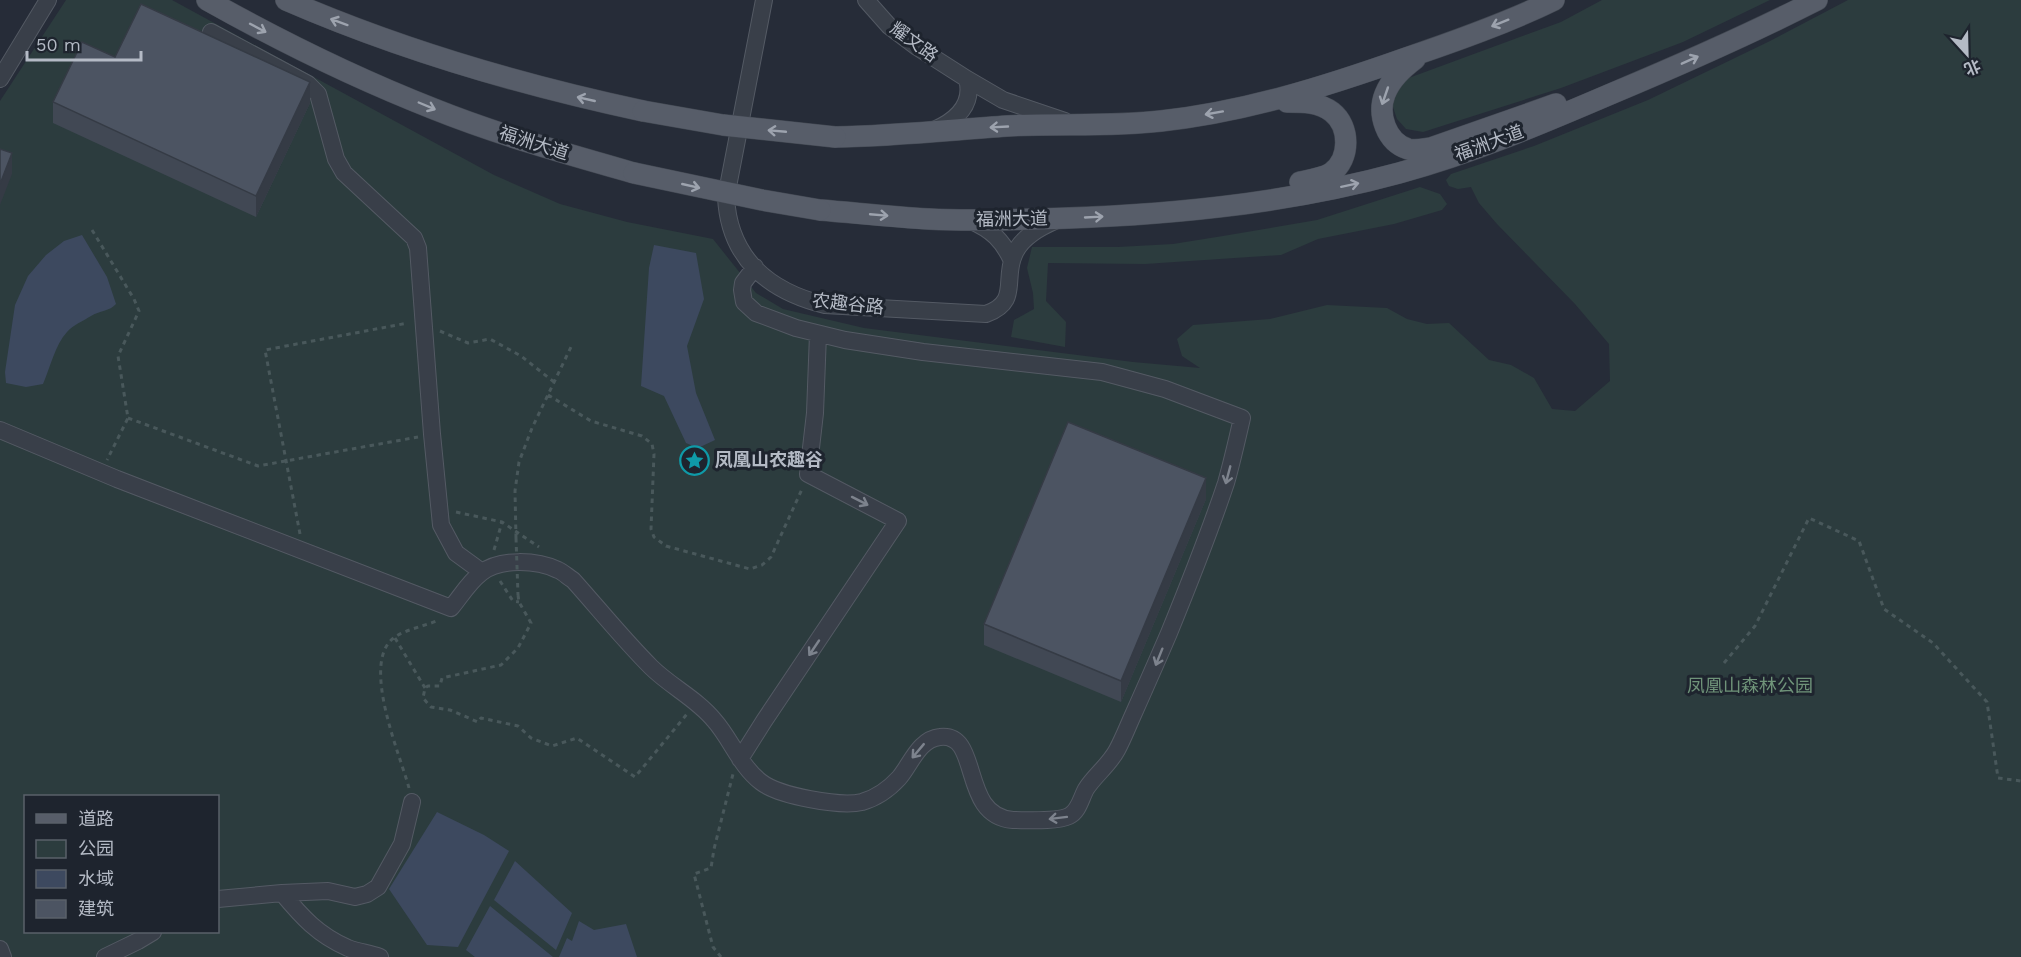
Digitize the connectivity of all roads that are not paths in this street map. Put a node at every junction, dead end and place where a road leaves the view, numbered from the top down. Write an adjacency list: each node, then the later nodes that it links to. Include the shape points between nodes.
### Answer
1 (48, 0): 11 (street)
2 (207, 0): 18 (main road, 福洲大道, one-way to 18, bridge, via 311,56 373,83 434,109 556,151 634,173 820,210)
3 (286, 0): 15 (main road, one-way to 3, bridge, via 835,136 723,125 643,111 533,86 393,42)
4 (764, 0): 20 (street, 农趣谷路, via 726,197 729,228)
5 (866, 0): 12 (street, 耀文路, via 889,26)
6 (1554, 0): 9 (main road, one-way to 9)
7 (1816, 0): 10 (main road, 福洲大道, one-way to 7)
8 (212, 32): 23 (street, via 308,84 318,94 336,159 344,173 414,238 418,248 441,525 456,553)
9 (1422, 53): 10 (main road, one-way to 10, via 1390,83 1381,107 1392,138 1415,150); 13 (main road)
10 (1666, 70): 16 (main road, 福洲大道, one-way to 10, via 1305,194 1399,173 1528,129)
11 (0, 79)
12 (967, 79): 14 (street, 耀文路, via 1003,100); 15 (street, via 970,89 963,110)
13 (1255, 105): 14 (main road, one-way to 14, via 1160,121); 16 (main road, via 1314,103 1333,112 1346,140 1338,166 1322,177)
14 (1075, 124): 15 (main road, one-way to 15)
15 (928, 132)
16 (1186, 210): 17 (main road, 福洲大道, one-way to 16)
17 (1060, 218): 18 (main road, 福洲大道); 19 (street, via 1027,238)
18 (970, 220): 19 (street, via 1000,239)
19 (1012, 261): 20 (street, 农趣谷路, via 1007,298 1002,306 977,315 825,305 800,299 770,282)
20 (755, 267): 21 (street, via 742,290 749,308 767,318)
21 (818, 334): 24 (street, one-way to 24, via 808,474 898,521); 24 (street, one-way to 24, via 923,352 1102,372 1165,389 1242,418 1226,481 1156,664 1117,751 1069,816 1022,820 993,814 979,796 963,749 958,742 943,736 931,738 921,746 890,787 864,802 847,804 783,794 761,783)
22 (0, 430): 23 (street, via 451,608)
23 (482, 572): 24 (street, via 508,563 541,564 573,580 652,668 715,721)
24 (740, 759)
25 (412, 802): 26 (street, via 402,844 378,887 355,897 328,891)
26 (282, 893): 27 (street); 32 (street, via 320,933 349,948)
27 (219, 898)
28 (151, 933): 31 (street)
29 (0, 949): 30 (street)
30 (3, 957)
31 (105, 957)
32 (380, 957)

